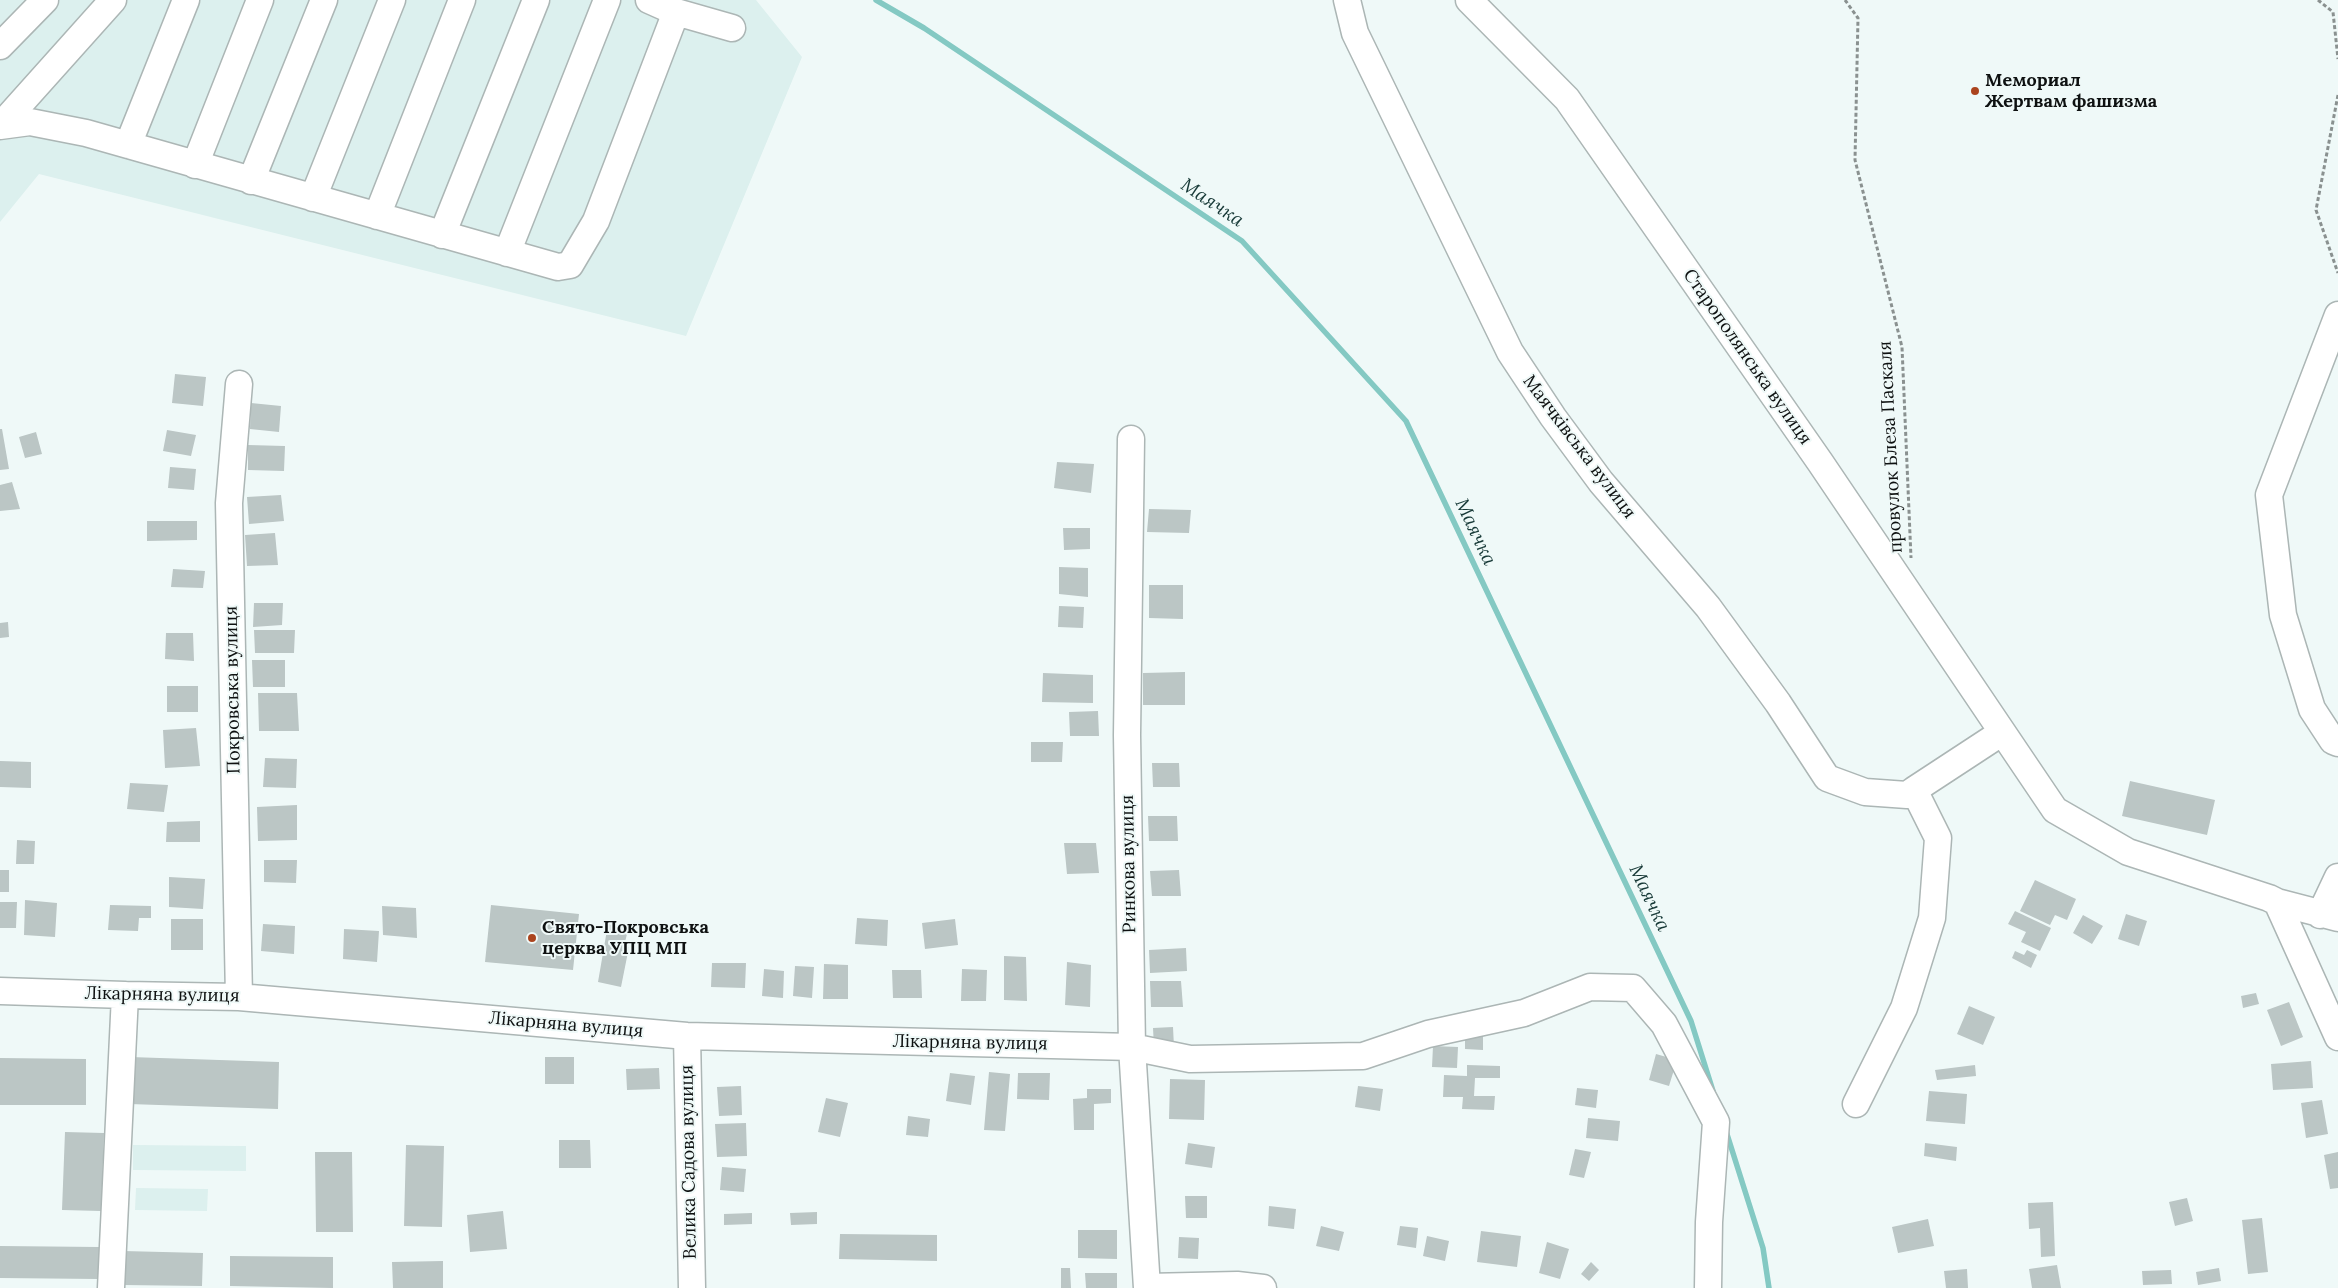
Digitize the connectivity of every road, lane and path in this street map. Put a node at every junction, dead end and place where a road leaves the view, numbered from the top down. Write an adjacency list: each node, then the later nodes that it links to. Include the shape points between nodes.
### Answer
1 (45, 0): 17 (street)
2 (113, 0): 20 (street)
3 (186, 0): 21 (street)
4 (260, 0): 22 (street)
5 (324, 0): 23 (street)
6 (392, 0): 24 (street)
7 (462, 0): 25 (street)
8 (536, 0): 26 (street)
9 (607, 0): 27 (street)
10 (649, 0): 15 (street)
11 (1347, 0): 35 (street, Маячківська вулиця, via 1359,41 1510,352 1553,417 1601,482 1708,607 1778,703 1827,778 1865,792 1907,795)
12 (1469, 0): 33 (street, Старополянська вулиця, via 1567,99 1820,462)
13 (1845, 0): 32 (path, провулок Блеза Паскаля, via 1858,18 1855,160 1902,346)
14 (2318, 0): 18 (path, via 2333,12)
15 (676, 12): 16 (street); 27 (street, via 596,222 570,266 558,267)
16 (732, 28)
17 (0, 46)
18 (2338, 59)
19 (2338, 96): 28 (path, via 2316,210)
20 (1, 125): 21 (street, via 30,122)
21 (128, 145): 22 (street)
22 (195, 164): 23 (street)
23 (252, 180): 24 (street)
24 (313, 198): 25 (street)
25 (376, 216): 26 (street)
26 (442, 235): 27 (street)
27 (507, 253)
28 (2338, 273)
29 (2338, 315): 34 (street, via 2269,495 2283,615 2312,709 2333,741)
30 (239, 384): 41 (street, Покровська вулиця, via 229,503)
31 (1131, 439): 44 (street, Ринкова вулиця, via 1127,735)
32 (1912, 562)
33 (2001, 733): 35 (street); 37 (street, Старополянська вулиця, via 2055,810 2128,852)
34 (2338, 743)
35 (1914, 790): 45 (street, via 1938,838 1932,918 1904,1008)
36 (2338, 877): 38 (street)
37 (2276, 902): 38 (street, Старополянська вулиця); 43 (street)
38 (2329, 916)
39 (0, 991): 40 (street, Лікарняна вулиця)
40 (125, 996): 41 (street, Лікарняна вулиця); 46 (street)
41 (239, 996): 42 (street, Лікарняна вулиця)
42 (687, 1036): 44 (street, Лікарняна вулиця); 47 (street, Велика Садова вулиця)
43 (2338, 1037)
44 (1132, 1047): 48 (street, Ринкова вулиця); 50 (street, Лікарняна вулиця, via 1190,1059 1364,1056 1428,1034 1524,1013 1590,987 1633,988 1664,1024 1716,1122)
45 (1856, 1104)
46 (111, 1288)
47 (692, 1288)
48 (1147, 1288): 49 (street, via 1237,1285)
49 (1263, 1288)
50 (1708, 1288)

